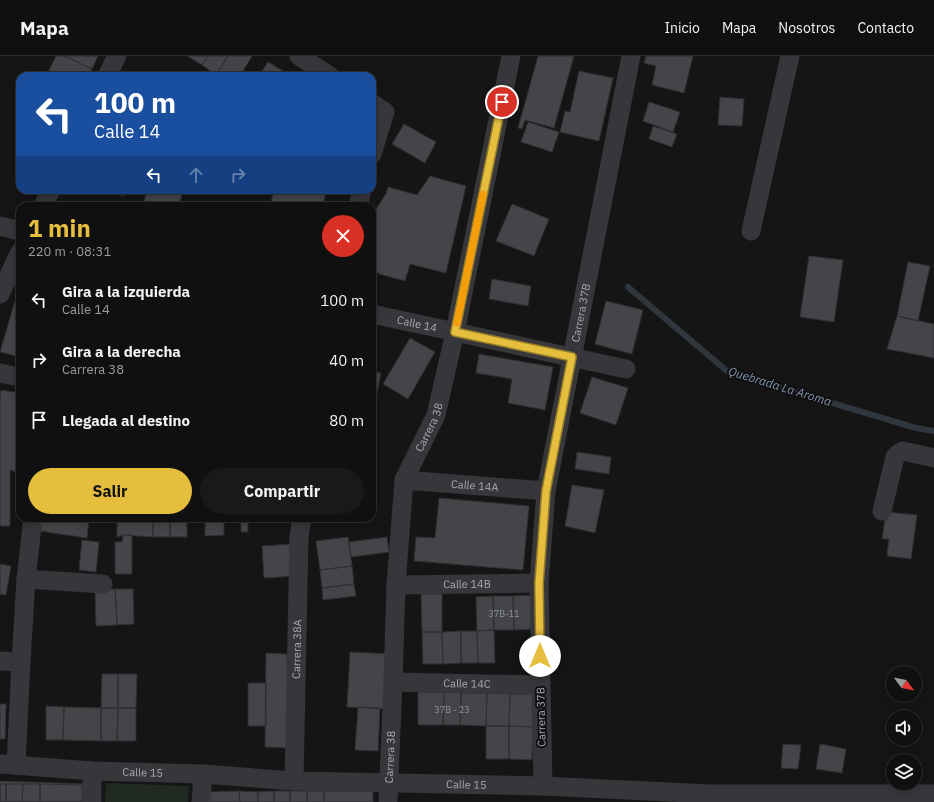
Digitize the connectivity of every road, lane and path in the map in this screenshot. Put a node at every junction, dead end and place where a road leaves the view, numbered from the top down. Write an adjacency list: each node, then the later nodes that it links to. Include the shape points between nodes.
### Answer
1 (117, 56): 6 (street)
2 (299, 56): 7 (street)
3 (511, 56): 16 (street, Carrera 38)
4 (631, 56): 17 (street, Carrera 37B)
5 (790, 56): 12 (street)
6 (109, 72)
7 (324, 72)
8 (379, 107): 9 (street)
9 (376, 127)
10 (0, 226): 11 (street)
11 (16, 230)
12 (751, 231)
13 (16, 260): 14 (street)
14 (0, 294)
15 (376, 315): 16 (street, Calle 14)
16 (455, 332): 17 (street, Calle 14); 22 (street, Carrera 38, via 436,415)
17 (572, 357): 18 (street, Calle 14); 23 (street, Carrera 37B)
18 (626, 369)
19 (0, 374): 20 (street)
20 (16, 376)
21 (934, 458): 24 (street, via 903,452 895,457)
22 (404, 480): 23 (street, Calle 14A); 30 (street, Carrera 38)
23 (546, 491): 28 (street, Carrera 37B)
24 (882, 511)
25 (32, 522): 27 (street)
26 (301, 522): 38 (street, Carrera 38A)
27 (26, 579): 29 (street); 32 (street)
28 (539, 583): 30 (street, Calle 14B); 34 (street, Carrera 37B)
29 (103, 584)
30 (396, 585): 33 (street, Carrera 38)
31 (0, 662): 32 (street)
32 (20, 662): 35 (street)
33 (393, 682): 34 (street, Calle 14C); 40 (street, Carrera 38)
34 (540, 686): 39 (street, Carrera 37B)
35 (8, 765): 36 (street, Calle 15)
36 (92, 771): 37 (street, Calle 15); 43 (street)
37 (203, 774): 38 (street, Calle 15); 44 (street)
38 (294, 781): 40 (street, Calle 15)
39 (543, 786): 40 (street, Calle 15); 42 (street, Calle 15)
40 (388, 793)
41 (934, 794): 42 (street, Calle 15)
42 (711, 798)
43 (92, 802)
44 (201, 802)

